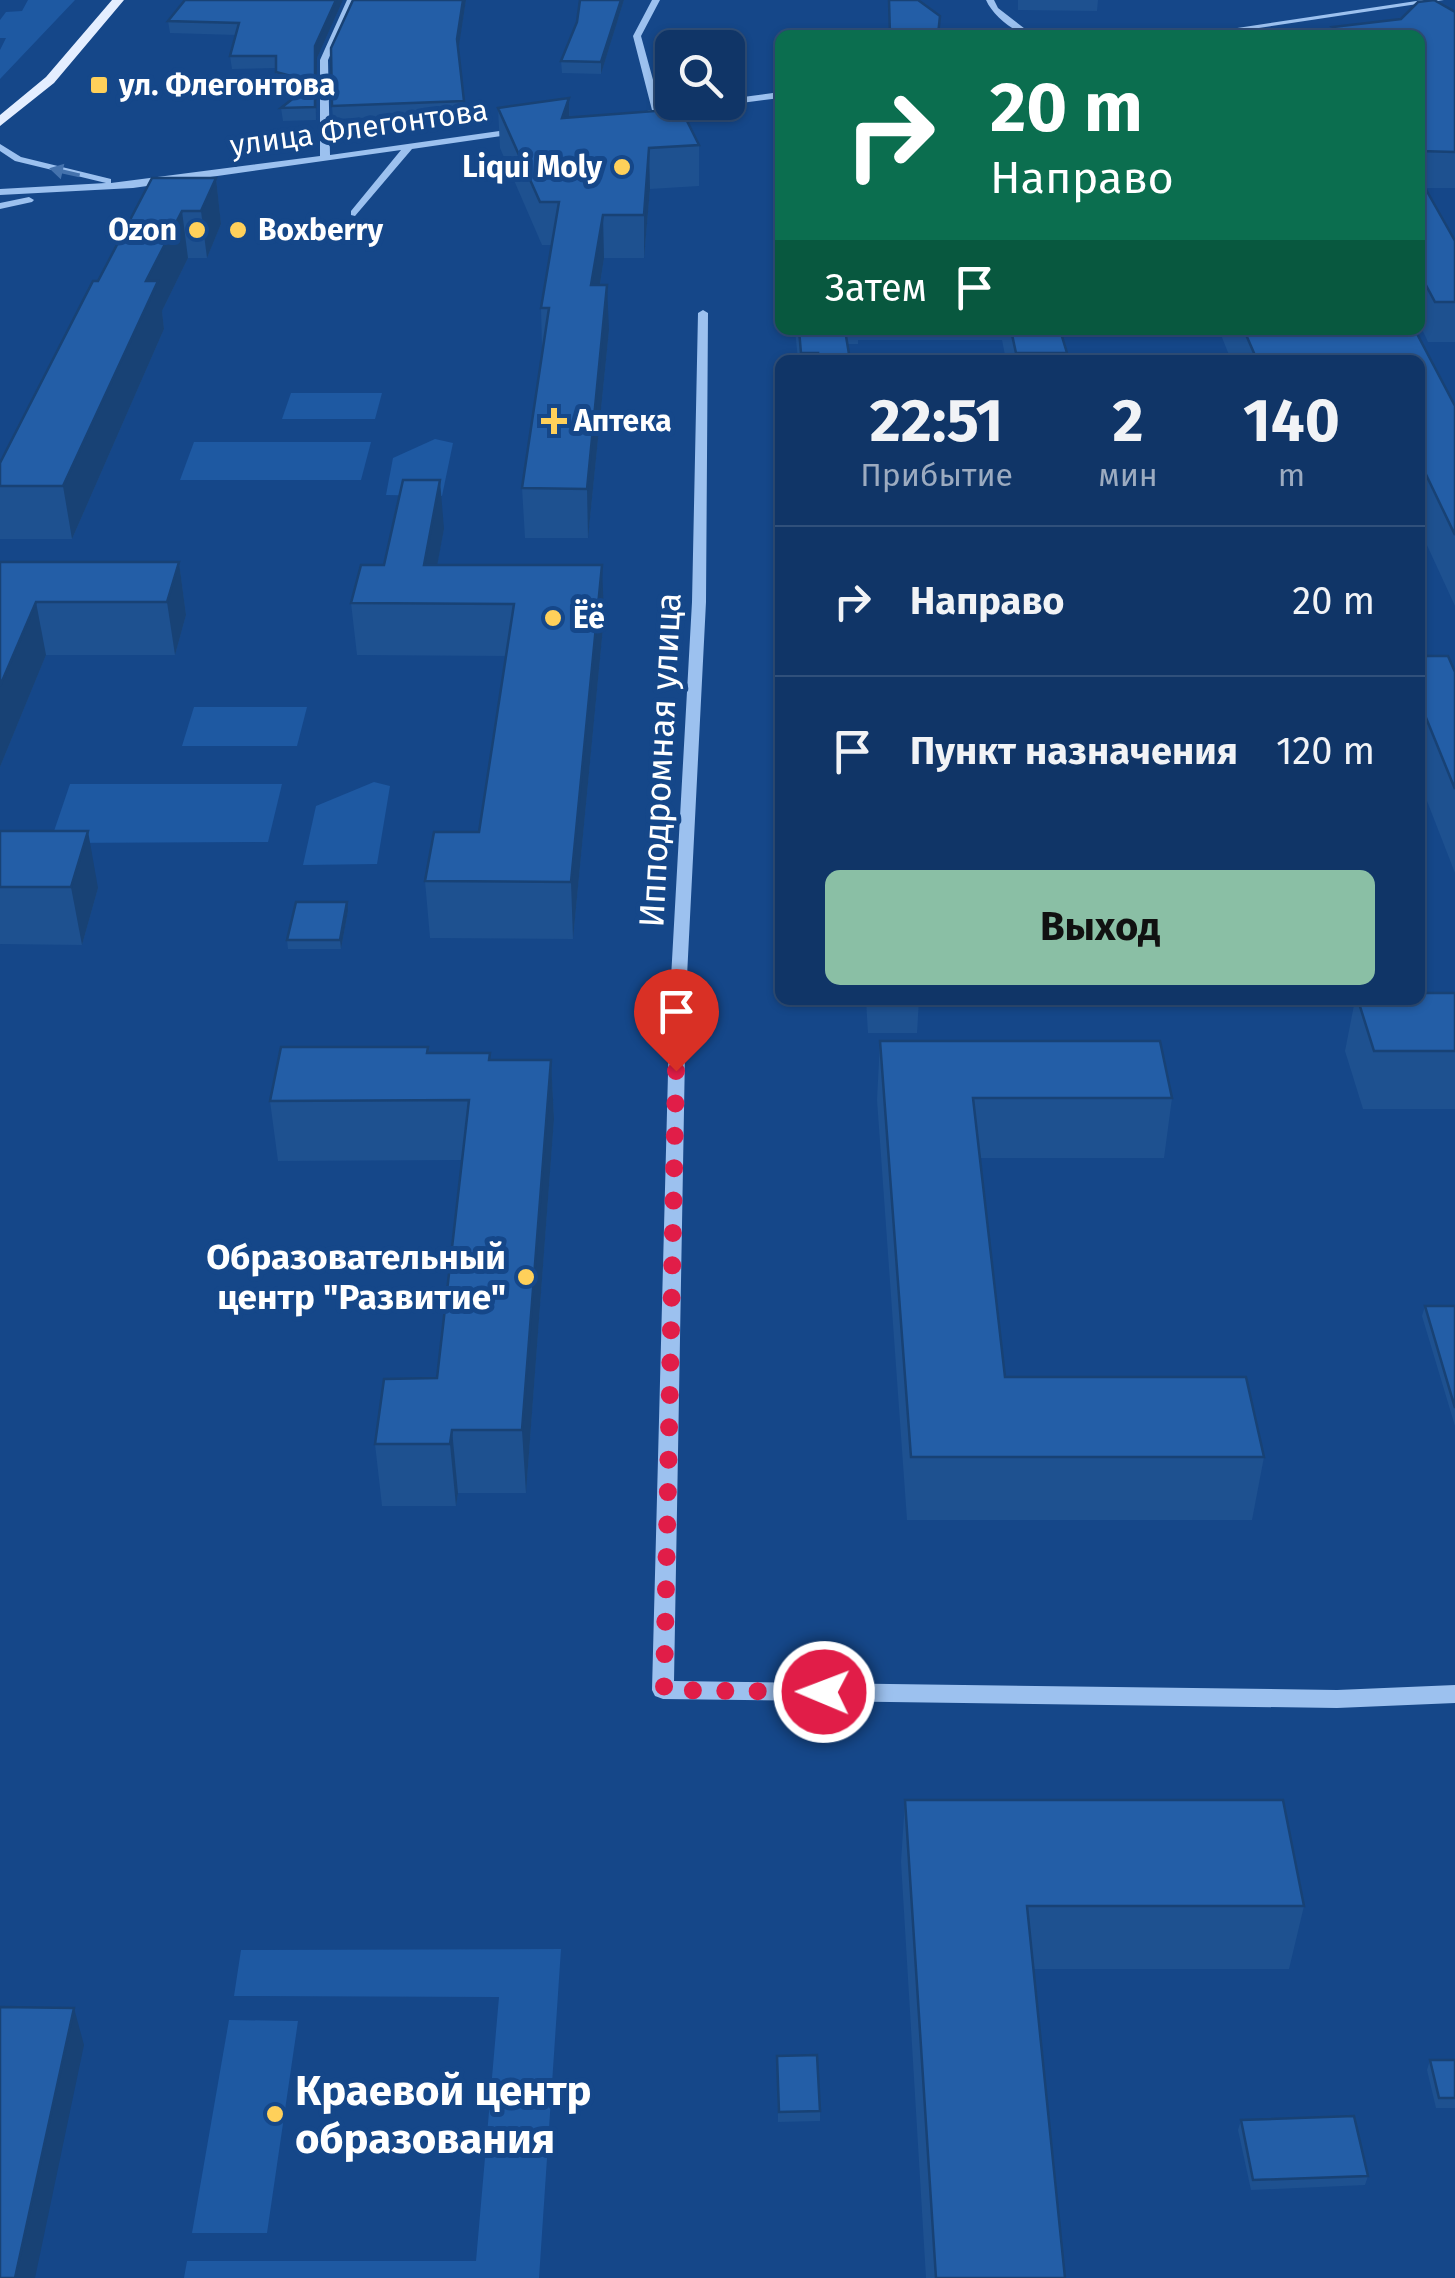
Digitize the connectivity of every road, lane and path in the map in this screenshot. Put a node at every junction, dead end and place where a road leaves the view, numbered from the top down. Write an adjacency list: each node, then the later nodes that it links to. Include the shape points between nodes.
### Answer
1 (118, 0): 15 (main road, via 50,80)
2 (352, 0): 19 (street, via 324,60)
3 (656, 0): 12 (street, via 637,36)
4 (990, 0): 8 (street)
5 (1300, 0): 7 (street)
6 (1440, 0): 7 (street)
7 (1305, 19): 9 (street)
8 (1021, 30)
9 (1229, 30)
10 (775, 96): 11 (street)
11 (745, 100)
12 (655, 104)
13 (655, 112): 14 (street)
14 (638, 115)
15 (0, 122)
16 (542, 128): 18 (street, улица Флегонтова)
17 (0, 147): 20 (street, one-way to 17, via 18,160)
18 (409, 147): 19 (street, улица Флегонтова); 23 (street)
19 (325, 158): 20 (street, улица Флегонтова)
20 (133, 186): 21 (street, улица Флегонтова); 22 (street)
21 (0, 192)
22 (0, 206)
23 (354, 213)
24 (703, 313): 25 (street, Ипподромная улица, via 699,602 678,996 664,1690)
25 (1455, 1694)

